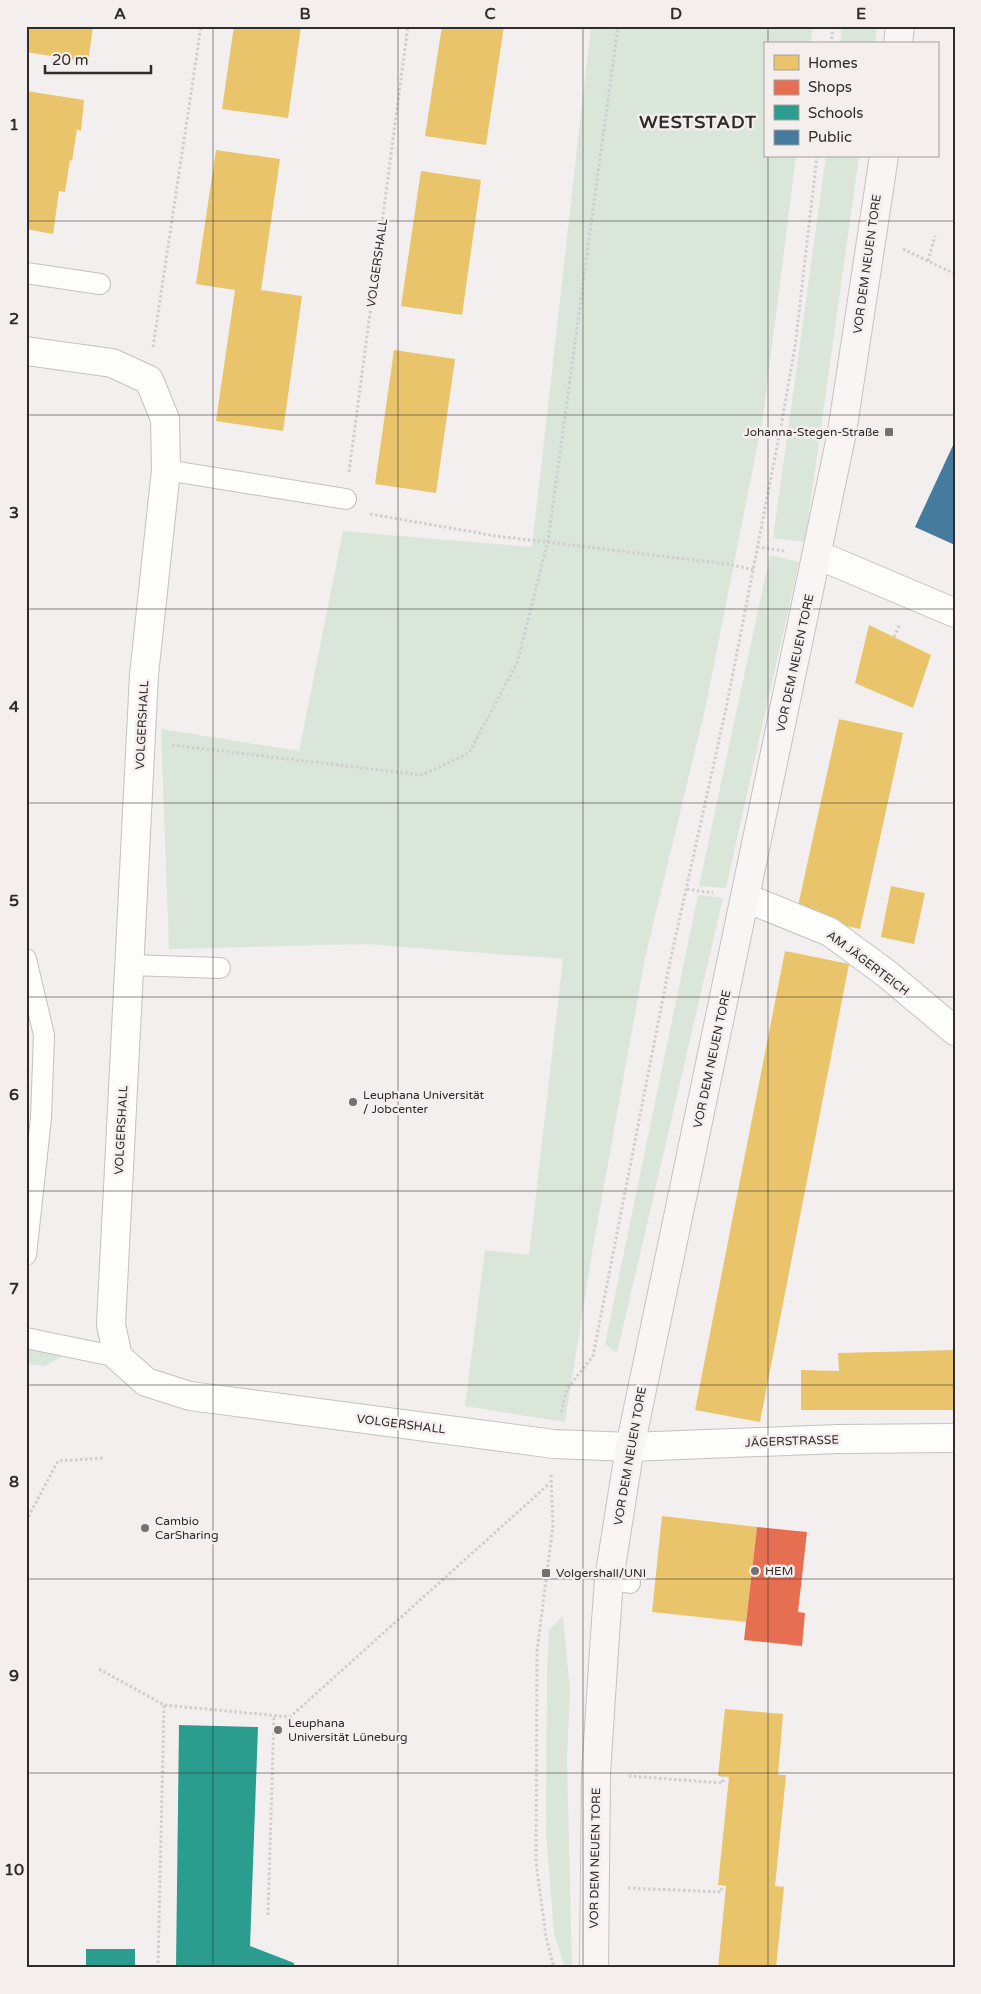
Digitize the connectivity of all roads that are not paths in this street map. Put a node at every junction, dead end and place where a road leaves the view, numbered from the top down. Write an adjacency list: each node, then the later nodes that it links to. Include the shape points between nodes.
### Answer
1 (900, 26): 2 (main road)
2 (898, 42)
3 (884, 158): 9 (main road, VOR DEM NEUEN TORE, via 842,432)
4 (26, 273): 5 (lane)
5 (100, 284)
6 (26, 351): 7 (street, VOLGERSHALL, via 112,364 148,380 165,419)
7 (166, 470): 8 (lane); 13 (street, VOLGERSHALL, via 144,675)
8 (346, 499)
9 (818, 555): 10 (street); 11 (main road, VOR DEM NEUEN TORE)
10 (955, 613)
11 (746, 898): 15 (street, AM JÄGERTEICH, via 830,932); 21 (main road, VOR DEM NEUEN TORE)
12 (26, 958): 16 (lane)
13 (129, 965): 14 (lane); 19 (street, VOLGERSHALL, via 111,1325)
14 (220, 968)
15 (955, 1030)
16 (35, 1034): 17 (lane, via 41,1118)
17 (26, 1255)
18 (26, 1338): 19 (lane)
19 (118, 1357): 21 (street, VOLGERSHALL, via 146,1382 190,1396 554,1444)
20 (955, 1438): 21 (street, JÄGERSTRASSE)
21 (630, 1447): 22 (main road, VOR DEM NEUEN TORE, via 619,1581 596,1774)
22 (594, 1968)

